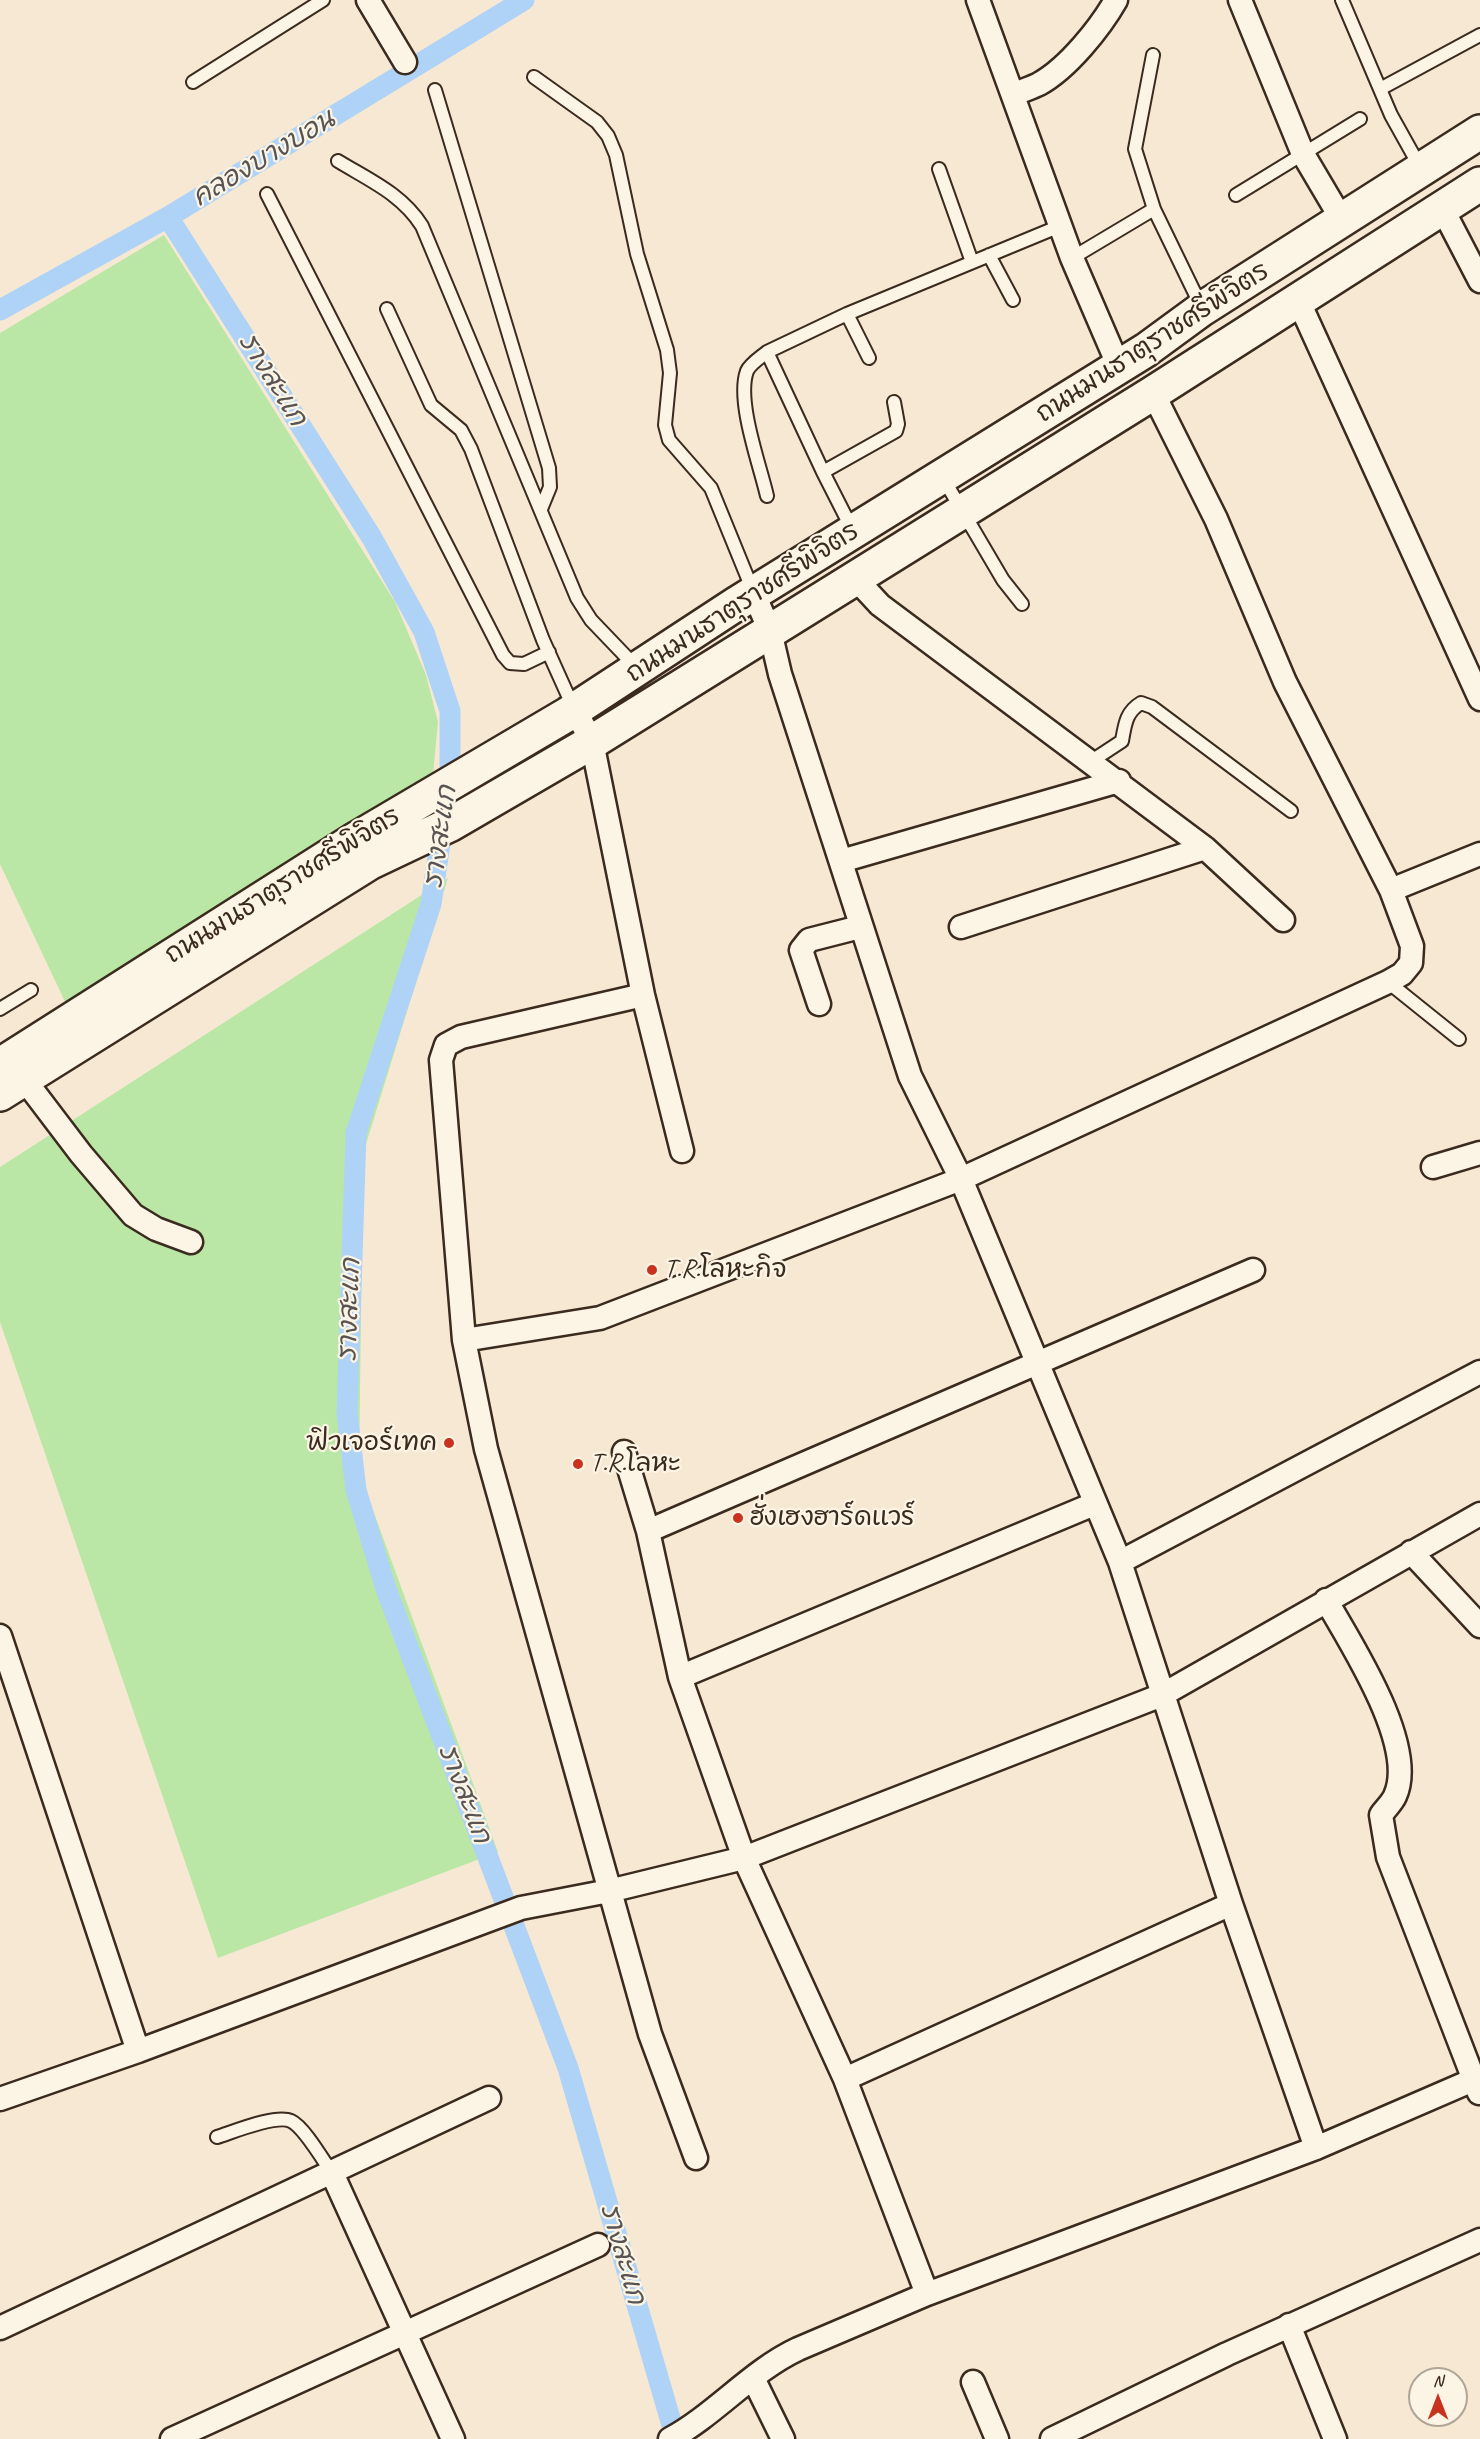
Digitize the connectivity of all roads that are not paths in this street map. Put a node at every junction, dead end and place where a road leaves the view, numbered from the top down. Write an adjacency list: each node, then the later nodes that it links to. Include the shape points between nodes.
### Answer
1 (323, 0): 11 (lane)
2 (368, 0): 9 (street)
3 (978, 0): 14 (street)
4 (1116, 0): 14 (street, via 1084,44 1055,71)
5 (1240, 0): 17 (street)
6 (1342, 0): 12 (lane)
7 (1480, 35): 12 (lane)
8 (1154, 55): 25 (lane, via 1134,149)
9 (403, 59)
10 (534, 77): 49 (lane, via 597,122 612,145 637,254 667,350 670,373 665,425 669,440 711,488)
11 (193, 82)
12 (1380, 89): 20 (lane)
13 (435, 90): 45 (lane, via 549,468 549,487)
14 (1013, 95): 27 (street)
15 (1360, 119): 17 (lane)
16 (1480, 132): 20 (street, ถนนมนธาตุราชศรีพิจิตร)
17 (1303, 154): 23 (lane); 26 (street)
18 (338, 161): 45 (lane, via 396,196 422,226)
19 (939, 169): 30 (lane)
20 (1421, 169): 26 (street, ถนนมนธาตุราชศรีพิจิตร)
21 (1480, 184): 24 (street, ถนนมนธาตุราชศรีพิจิตร)
22 (267, 194): 52 (lane, via 503,655 510,663 524,664)
23 (1236, 195)
24 (1442, 208): 31 (street); 33 (street, ถนนมนธาตุราชศรีพิจิตร)
25 (1154, 209): 29 (lane); 35 (lane)
26 (1342, 220): 35 (street, ถนนมนธาตุราชศรีพิจิตร)
27 (1060, 226): 28 (lane); 29 (street)
28 (989, 255): 30 (lane); 32 (lane)
29 (1072, 258): 39 (street)
30 (972, 262): 36 (lane)
31 (1480, 281)
32 (1013, 300)
33 (1299, 302): 40 (street, ถนนมนธาตุราชศรีพิจิตร); 54 (street)
34 (387, 309): 52 (lane, via 431,405 461,430 471,449)
35 (1202, 309): 39 (street, ถนนมนธาตุราชศรีพิจิตร)
36 (847, 314): 37 (lane); 38 (lane)
37 (767, 352): 42 (lane); 44 (lane, via 747,369 744,384)
38 (869, 358)
39 (1119, 367): 43 (street, ถนนมนธาตุราชศรีพิจิตร)
40 (1154, 393): 46 (street, ถนนมนธาตุราชศรีพิจิตร); 66 (street, via 1216,519 1285,682)
41 (894, 402): 42 (lane, via 896,430)
42 (823, 472): 47 (lane)
43 (942, 477): 46 (lane); 47 (street, ถนนมนธาตุราชศรีพิจิตร)
44 (767, 496)
45 (541, 509): 53 (lane, via 577,598 591,620)
46 (963, 510): 48 (street, ถนนมนธาตุราชศรีพิจิตร); 50 (lane, via 1003,580)
47 (854, 532): 49 (street, ถนนมนธาตุราชศรีพิจิตร)
48 (854, 577): 51 (street, ถนนมนธาตุราชศรีพิจิตร); 57 (street, via 880,605)
49 (754, 594): 51 (street); 53 (street, ถนนมนธาตุราชศรีพิจิตร)
50 (1022, 604)
51 (770, 631): 56 (street, ถนนมนธาตุราชศรีพิจิตร); 65 (street, via 780,674)
52 (549, 652): 55 (lane)
53 (638, 670): 55 (street, ถนนมนธาตุราชศรีพิจิตร)
54 (1480, 699)
55 (575, 710): 56 (street); 58 (street, ถนนมนธาตุราชศรีพิจิตร)
56 (592, 742): 60 (street, ถนนมนธาตุราชศรีพิจิตร); 72 (street)
57 (1090, 762): 59 (street); 61 (lane, via 1122,741 1125,720 1142,703)
58 (461, 776): 60 (street); 63 (street, ถนนมนธาตุราชศรีพิจิตร, via 391,818)
59 (1119, 781): 62 (street); 65 (street)
60 (491, 799): 63 (street, ถนนมนธาตุราชศรีพิจิตร, via 451,824)
61 (1291, 811)
62 (1205, 848): 67 (street); 69 (street)
63 (373, 851): 76 (street, ถนนมนธาตุราชศรีพิจิตร)
64 (1480, 854): 66 (street)
65 (841, 861): 68 (street)
66 (1391, 890): 70 (street, via 1412,946 1410,963 1402,974)
67 (1283, 921)
68 (860, 927): 73 (street, via 809,940 801,950); 80 (street, via 910,1076)
69 (961, 927)
70 (1388, 982): 75 (lane); 80 (street)
71 (31, 990): 74 (lane)
72 (643, 995): 77 (street); 83 (street, via 461,1037 446,1045 441,1060)
73 (819, 1004)
74 (0, 1008)
75 (1460, 1039)
76 (8, 1079): 81 (street, via 133,1215)
77 (682, 1151)
78 (1480, 1154): 79 (street)
79 (1434, 1167)
80 (961, 1179): 83 (street, via 600,1318); 84 (street)
81 (191, 1242)
82 (1253, 1270): 84 (street)
83 (464, 1340): 98 (street, via 486,1449)
84 (1039, 1363): 87 (street); 89 (street)
85 (1480, 1372): 91 (street)
86 (624, 1452): 89 (street)
87 (1094, 1504): 91 (street); 95 (street)
88 (1480, 1514): 90 (street)
89 (648, 1531): 95 (street)
90 (1410, 1552): 92 (street); 93 (street)
91 (1119, 1562): 96 (street)
92 (1326, 1600): 96 (street); 102 (street, via 1387,1715 1399,1754 1400,1776 1395,1797 1381,1815 1388,1857)
93 (1480, 1626)
94 (0, 1636): 100 (street)
95 (680, 1677): 97 (street)
96 (1162, 1695): 97 (street); 99 (street)
97 (744, 1858): 98 (street); 101 (street)
98 (609, 1891): 100 (street, via 521,1908); 107 (street, via 650,2034)
99 (1231, 1904): 101 (street); 106 (street)
100 (138, 2051): 103 (street)
101 (845, 2079): 111 (street)
102 (1478, 2083): 106 (street)
103 (0, 2098)
104 (489, 2098): 108 (street)
105 (217, 2137): 108 (lane, via 279,2119 291,2121)
106 (1316, 2148): 111 (street)
107 (696, 2158)
108 (332, 2173): 113 (street); 114 (street)
109 (1480, 2240): 112 (street)
110 (598, 2245): 114 (street)
111 (927, 2294): 115 (street, via 781,2357)
112 (1289, 2325): 122 (street); 123 (street)
113 (0, 2328)
114 (404, 2332): 117 (street); 118 (street)
115 (753, 2378): 119 (street, via 694,2426); 120 (street)
116 (973, 2382): 121 (street)
117 (172, 2439)
118 (453, 2439)
119 (670, 2439)
120 (783, 2439)
121 (997, 2439)
122 (1052, 2439)
123 (1335, 2439)

